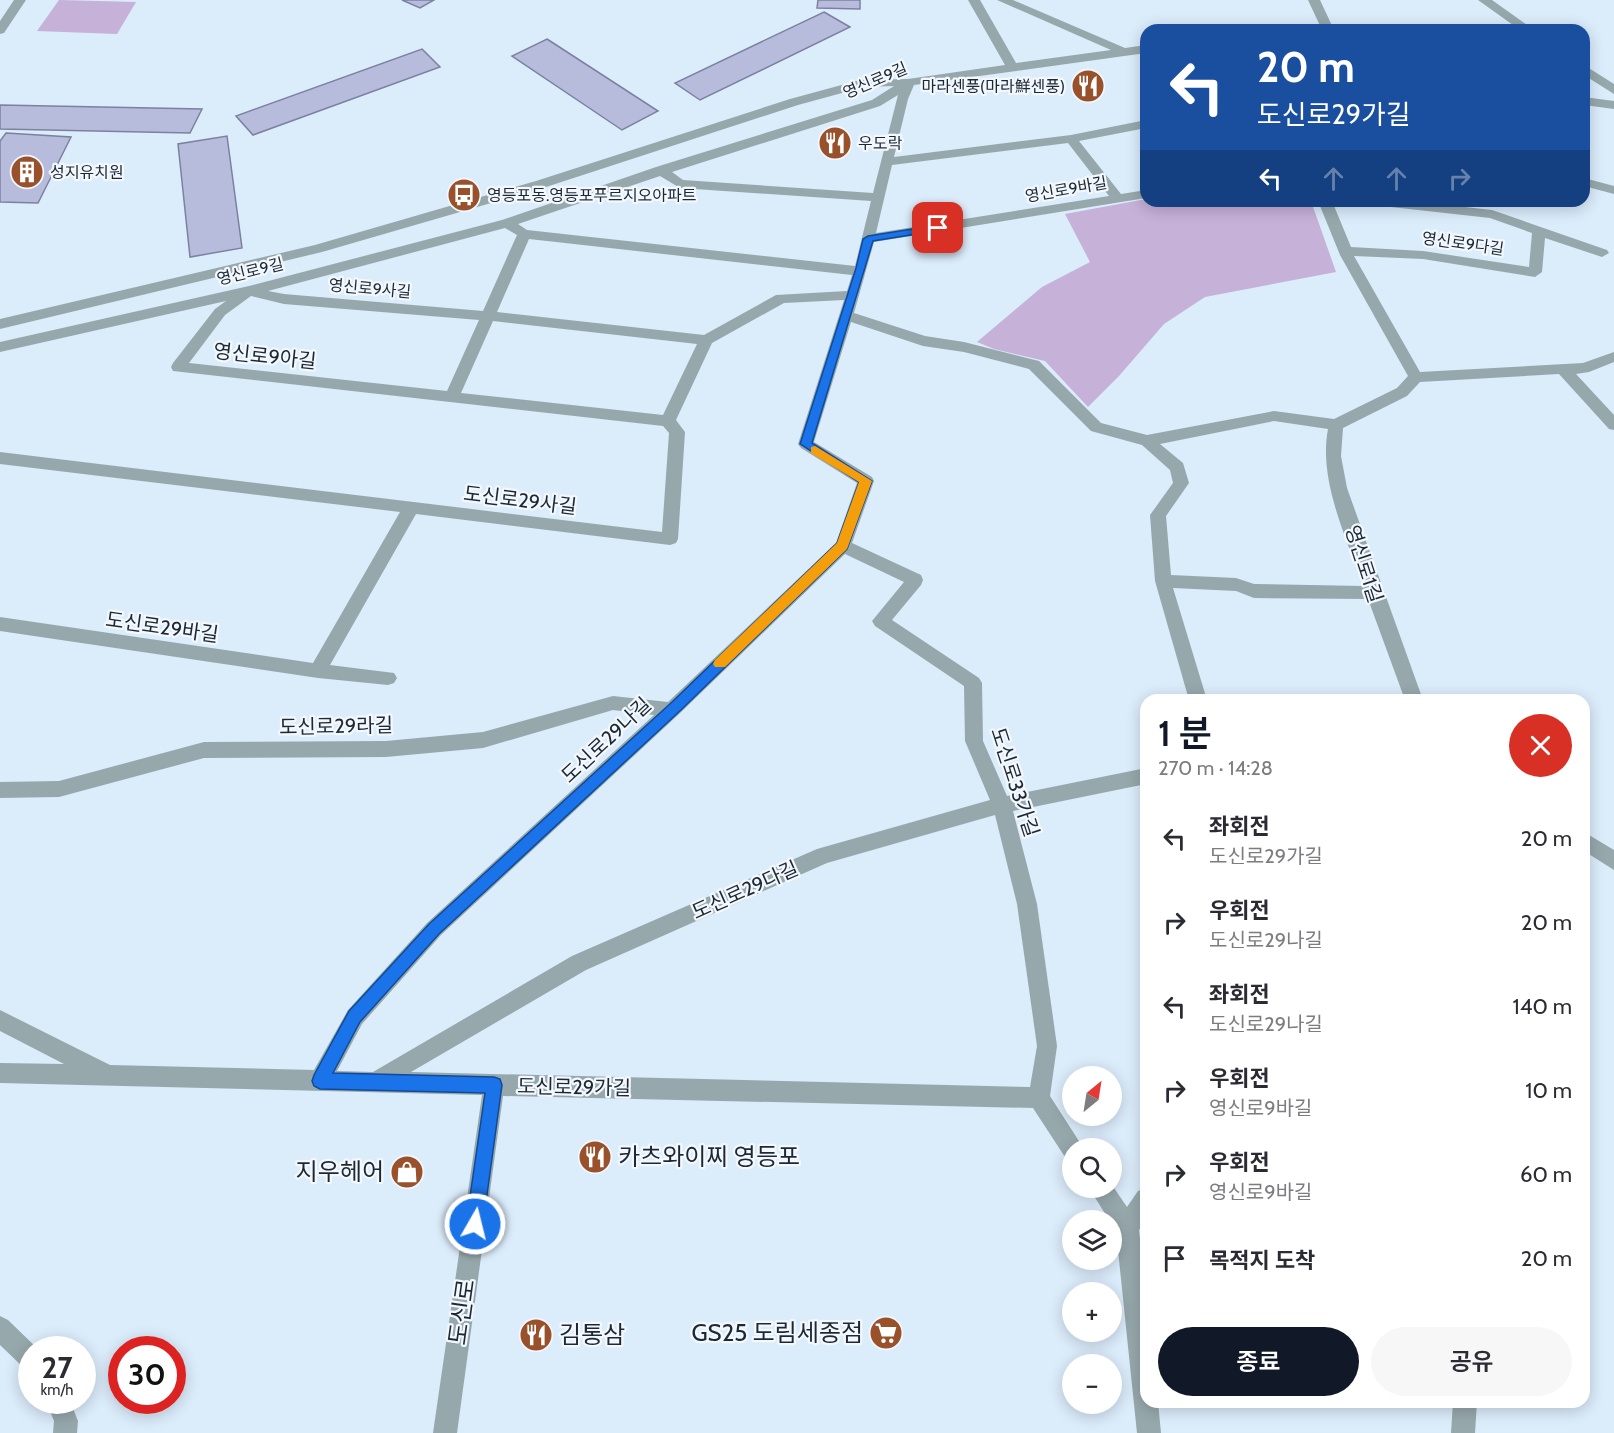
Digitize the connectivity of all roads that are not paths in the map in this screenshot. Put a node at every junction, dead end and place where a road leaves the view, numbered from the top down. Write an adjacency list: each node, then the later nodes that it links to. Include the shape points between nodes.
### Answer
1 (20, 0): 8 (street)
2 (974, 0): 12 (street)
3 (1003, 0): 10 (street)
4 (1314, 0): 6 (street)
5 (1484, 0): 7 (street)
6 (1325, 24)
7 (1518, 24)
8 (0, 30)
9 (1140, 50): 10 (street, 영신로9길)
10 (1122, 51): 11 (street); 12 (street, 영신로9길)
11 (1140, 56)
12 (1012, 67): 14 (street, 영신로9길)
13 (1590, 73): 15 (street)
14 (909, 82): 20 (street); 21 (street, 영신로9길, via 876,102); 40 (street, via 864,83 542,184 316,249)
15 (1614, 90)
16 (1590, 102): 17 (street)
17 (1614, 105)
18 (1140, 125): 19 (street)
19 (1071, 139): 20 (street); 26 (street, 영신로9바길)
20 (887, 162): 25 (street)
21 (661, 170): 25 (street, via 680,184); 29 (street, 영신로9길)
22 (1590, 184): 23 (street)
23 (1614, 190)
24 (1140, 195): 26 (street)
25 (878, 197): 32 (street)
26 (1118, 199): 32 (street, 영신로9바길)
27 (1328, 207): 33 (street)
28 (1428, 207): 30 (street, 영신로9다길, via 1492,214)
29 (507, 223): 31 (street); 36 (street, 영신로9길)
30 (1539, 232): 33 (street, 영신로9다길, via 1535,272 1423,255); 34 (street, 영신로9다길)
31 (524, 234): 35 (street); 39 (street)
32 (868, 239): 35 (street)
33 (1346, 251): 45 (street)
34 (1602, 252)
35 (860, 271): 37 (street)
36 (249, 291): 39 (street, 영신로9사길, via 284,298); 42 (street, 영신로9길); 46 (street, 영신로9아길, via 220,312 178,367)
37 (852, 295): 38 (street); 41 (street, via 781,298)
38 (846, 315): 50 (street, via 923,341 1034,365 1096,427); 53 (street, 도신로29나길, via 806,444 866,481)
39 (488, 316): 41 (street, 영신로9사길); 46 (street)
40 (0, 324)
41 (705, 340): 47 (street)
42 (0, 347)
43 (1614, 357): 44 (street, via 1584,368)
44 (1563, 369): 45 (street); 49 (street)
45 (1416, 377): 48 (street, via 1401,392)
46 (452, 397): 47 (street, 영신로9아길)
47 (668, 421): 52 (street, 도신로29사길, via 677,432 670,539)
48 (1336, 425): 50 (street, via 1274,416); 55 (street, 영신로1길, via 1332,440 1339,487)
49 (1614, 425)
50 (1147, 441): 54 (street, via 1177,467 1181,483 1158,515)
51 (0, 458): 52 (street, 도신로29사길)
52 (411, 508): 57 (street)
53 (843, 546): 61 (street, 도신로29나길); 64 (street, 도신로33가길, via 915,580 881,621 972,683 974,741)
54 (1163, 581): 55 (street, via 1236,585 1254,591); 59 (street)
55 (1374, 593): 60 (street, 영신로1길)
56 (0, 624): 57 (street, 도신로29바길)
57 (318, 671): 58 (street, 도신로29바길)
58 (388, 678)
59 (1196, 694)
60 (1412, 694)
61 (672, 710): 63 (street, 도신로29라길, via 614,703 483,740 386,749 204,750 59,789); 70 (street, 도신로29나길, via 434,929 355,1017)
62 (1140, 777): 64 (street, 도신로29다길)
63 (0, 790)
64 (1002, 805): 71 (street, 도신로29다길, via 824,855 579,963); 73 (street, 도신로33가길, via 1027,904 1047,1046)
65 (1590, 844): 66 (street)
66 (1614, 861)
67 (0, 1020): 69 (street, 도신로29가길)
68 (0, 1073): 69 (street, 도신로29가길)
69 (109, 1076): 70 (street, 도신로29가길)
70 (320, 1081): 71 (street, 도신로29가길)
71 (375, 1082): 72 (street, 도신로29가길)
72 (494, 1085): 73 (street, 도신로29가길); 85 (street, 도신로)
73 (1038, 1098): 74 (street)
74 (1066, 1138)
75 (1107, 1198): 77 (street)
76 (1140, 1208): 77 (street)
77 (1127, 1227): 80 (street)
78 (0, 1328): 79 (street)
79 (18, 1346)
80 (1140, 1349)
81 (1146, 1408): 86 (street)
82 (1465, 1408): 87 (street)
83 (63, 1414): 84 (street)
84 (65, 1433)
85 (445, 1433)
86 (1149, 1433)
87 (1463, 1433)

